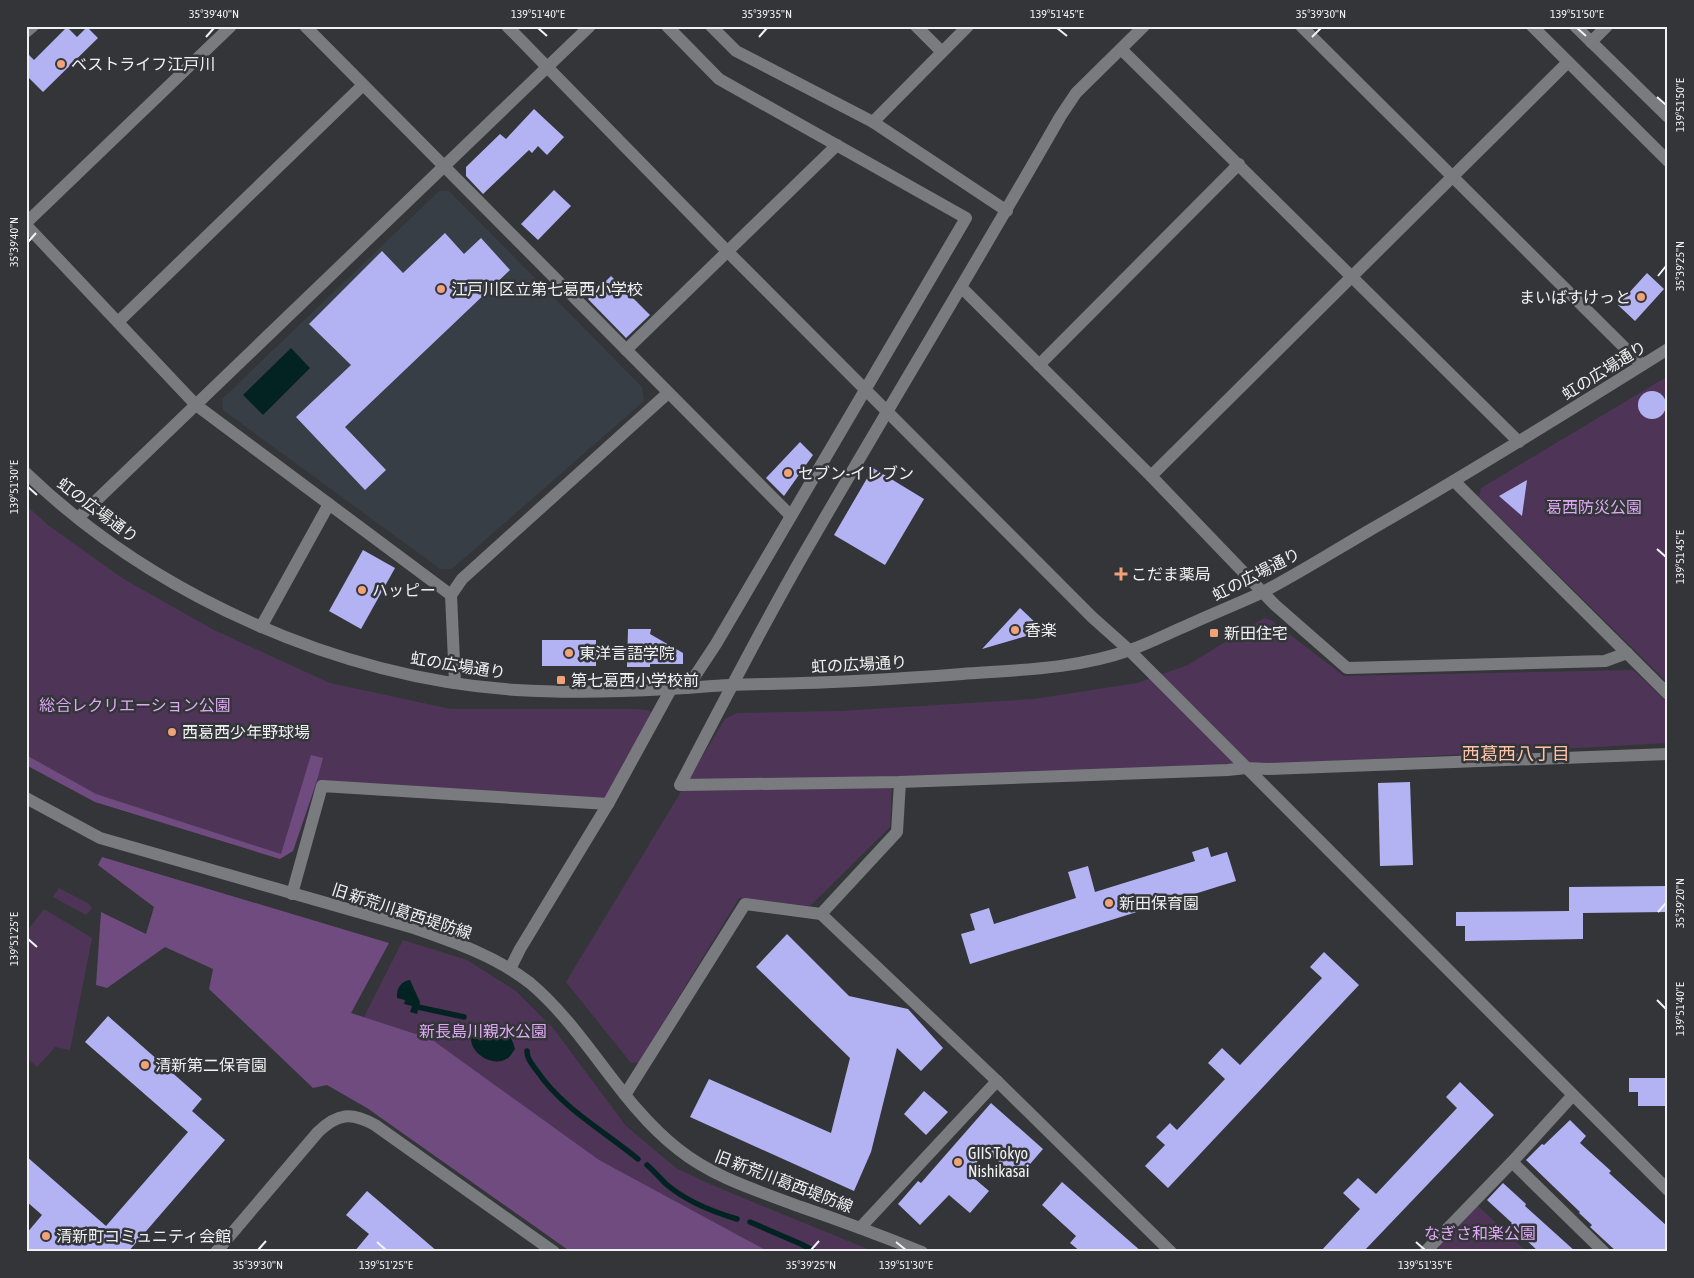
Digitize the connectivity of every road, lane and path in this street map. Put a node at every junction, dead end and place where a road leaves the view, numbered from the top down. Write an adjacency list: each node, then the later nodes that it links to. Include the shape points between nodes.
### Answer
1 (33, 26): 15 (street)
2 (231, 26): 30 (street)
3 (305, 26): 21 (street)
4 (506, 26): 20 (street)
5 (590, 26): 20 (street)
6 (667, 26): 24 (street, via 719,79)
7 (712, 26): 23 (street, via 736,51)
8 (916, 26): 18 (street)
9 (968, 26): 18 (street)
10 (1144, 26): 17 (street)
11 (1301, 26): 28 (street)
12 (1532, 26): 19 (street)
13 (1576, 26): 16 (street)
14 (1608, 26): 16 (street)
15 (26, 32)
16 (1591, 42): 22 (street)
17 (1121, 49): 26 (street); 29 (street, via 1076,93)
18 (942, 52): 23 (street)
19 (1568, 62): 25 (street); 28 (street)
20 (547, 67): 27 (street); 31 (street)
21 (363, 85): 27 (street); 34 (street)
22 (1668, 117)
23 (872, 122): 29 (street)
24 (837, 145): 31 (street); 39 (street, via 966,218)
25 (1668, 161)
26 (1239, 164): 32 (street); 37 (street)
27 (444, 166): 36 (street); 41 (street)
28 (1452, 177): 32 (street); 38 (street)
29 (1007, 211): 33 (street)
30 (26, 224): 34 (street)
31 (727, 252): 36 (street); 39 (street)
32 (1352, 276): 43 (street); 45 (street)
33 (962, 288): 37 (street); 42 (street)
34 (118, 322): 41 (street)
35 (1668, 349): 38 (street, 虹の広場通り)
36 (626, 350): 40 (street)
37 (1039, 365): 45 (street)
38 (1642, 365): 43 (street, 虹の広場通り)
39 (865, 389): 42 (street); 48 (street)
40 (668, 393): 48 (street); 51 (street, via 462,580)
41 (196, 405): 47 (street); 49 (street)
42 (888, 411): 53 (street); 56 (street, via 811,541)
43 (1519, 442): 46 (street, 虹の広場通り)
44 (26, 473): 49 (street, 虹の広場通り)
45 (1151, 476): 50 (street)
46 (1454, 481): 50 (street, 虹の広場通り); 54 (street)
47 (329, 504): 51 (street); 52 (street)
48 (791, 516): 57 (street)
49 (78, 518): 52 (street, 虹の広場通り, via 166,579)
50 (1263, 592): 53 (street, 虹の広場通り); 54 (street, via 1347,668 1605,661)
51 (451, 595): 55 (street)
52 (261, 627): 55 (street, 虹の広場通り, via 357,661)
53 (1129, 650): 56 (street, 虹の広場通り, via 1097,659 1033,669); 61 (street)
54 (1627, 653): 59 (street)
55 (455, 682): 58 (street, 虹の広場通り, via 510,690 566,692)
56 (732, 685): 57 (street, 虹の広場通り); 62 (street, via 680,785)
57 (687, 688): 58 (street, 虹の広場通り)
58 (671, 689): 64 (street)
59 (1668, 694)
60 (1668, 754): 61 (street)
61 (1246, 768): 62 (street); 70 (street)
62 (900, 782): 66 (street, via 897,832)
63 (26, 798): 65 (street, 旧 新荒川葛西堤防線, via 100,838)
64 (608, 804): 65 (street, via 322,786); 67 (street)
65 (292, 894): 67 (street, 旧 新荒川葛西堤防線, via 414,928 463,945)
66 (821, 914): 68 (street); 69 (street, via 745,904)
67 (510, 969): 69 (street, 旧 新荒川葛西堤防線, via 529,982 558,1011)
68 (997, 1081): 73 (street); 77 (street)
69 (625, 1095): 73 (street, 旧 新荒川葛西堤防線, via 678,1149 706,1169)
70 (1573, 1095): 71 (street); 72 (street)
71 (1512, 1162): 78 (street); 79 (street)
72 (1668, 1190)
73 (860, 1228): 76 (street, 旧 新荒川葛西堤防線)
74 (216, 1252): 75 (street, via 318,1132 329,1121 346,1116 360,1117 375,1125)
75 (554, 1252)
76 (922, 1252)
77 (1171, 1252)
78 (1425, 1252)
79 (1604, 1252)

